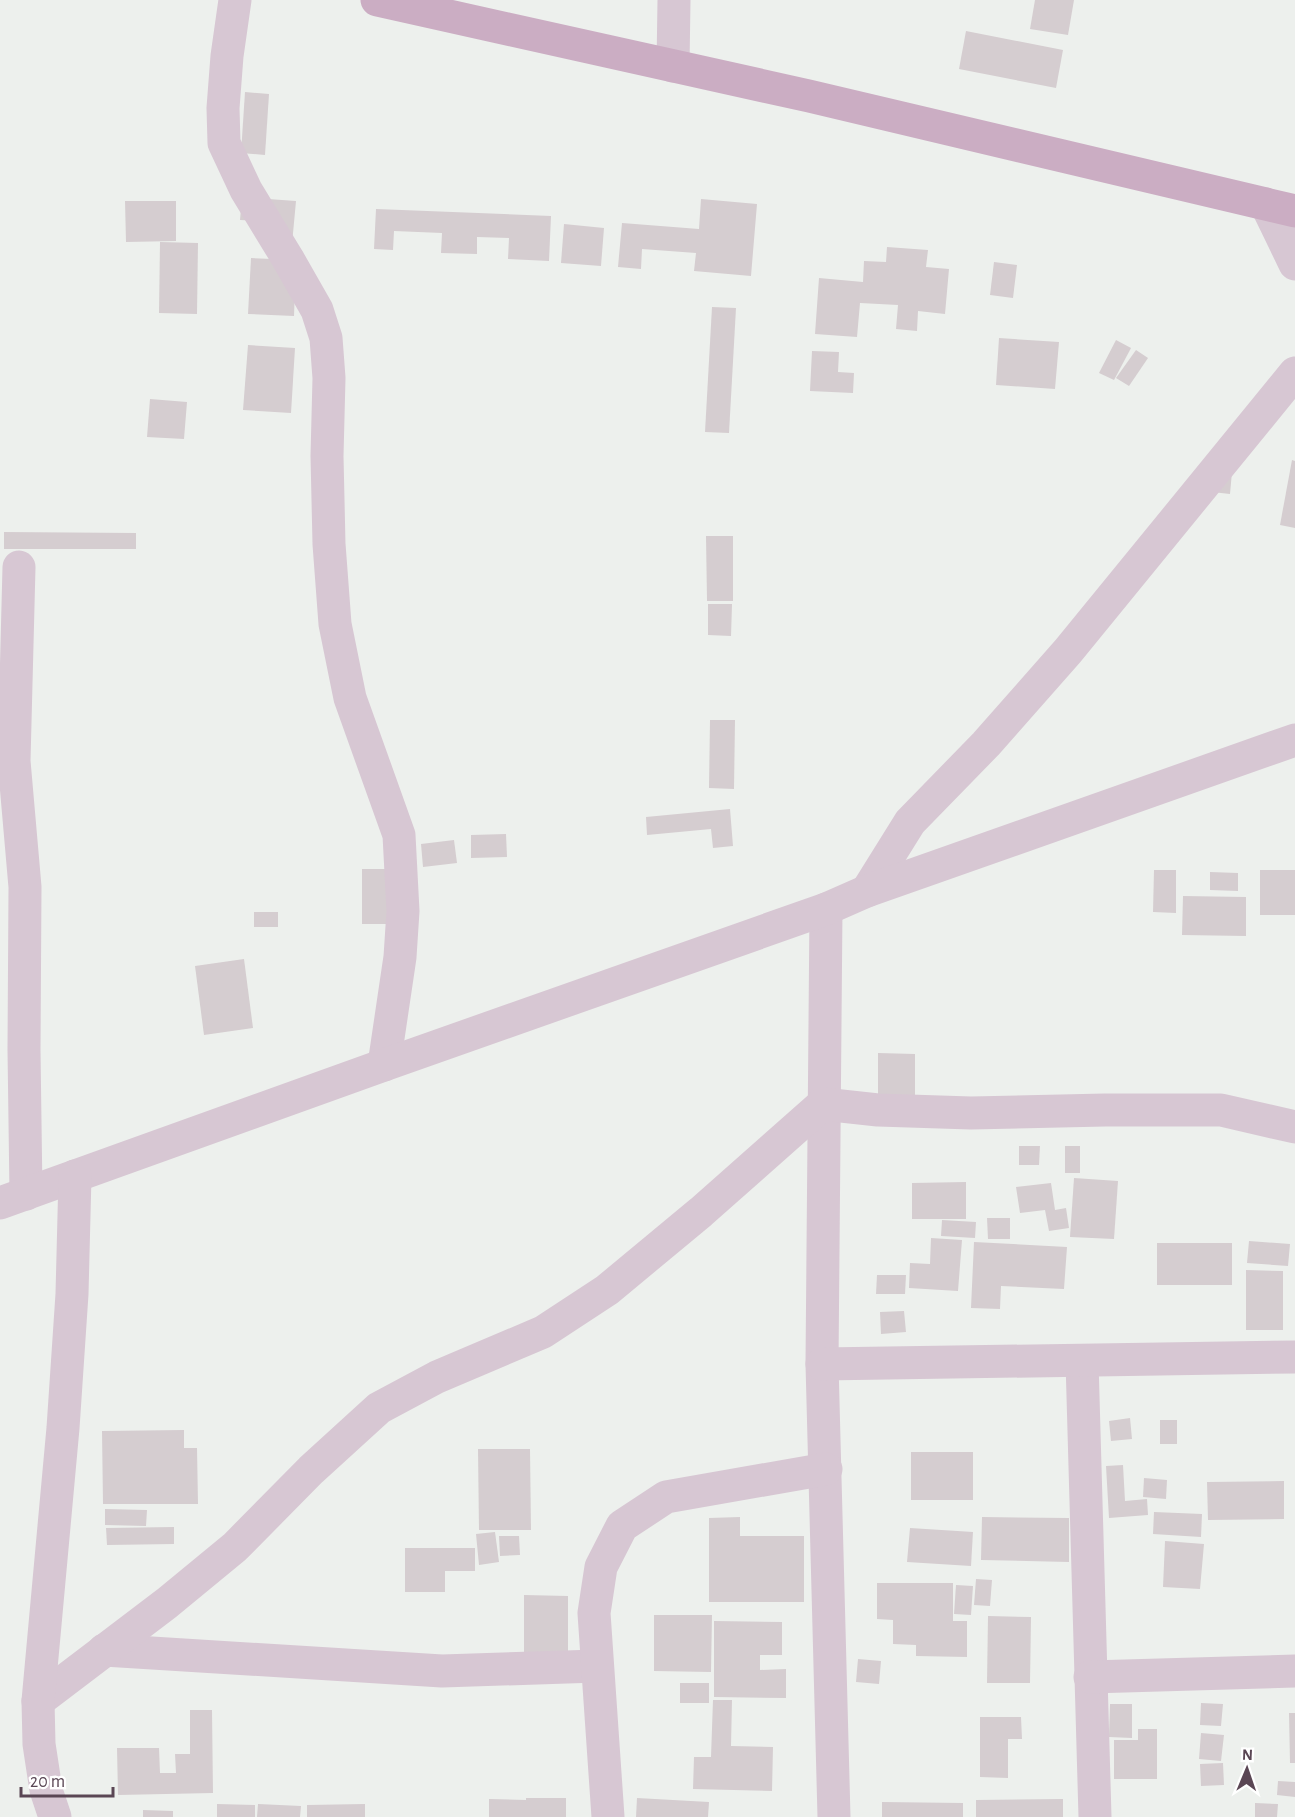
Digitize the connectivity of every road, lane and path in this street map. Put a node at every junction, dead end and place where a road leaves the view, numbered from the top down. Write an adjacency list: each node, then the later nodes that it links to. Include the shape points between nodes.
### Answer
1 (235, 0): 12 (street, via 227,56 224,143 246,189 317,310 326,338 329,544 335,624 350,698 399,835 403,911)
2 (377, 0): 4 (main road)
3 (674, 0): 4 (street)
4 (673, 66): 5 (main road)
5 (1281, 208): 6 (street)
6 (1295, 264)
7 (1295, 373): 10 (street, via 1068,651 910,822)
8 (19, 567): 16 (street, via 14,761 25,886 24,1050)
9 (1295, 740): 10 (street)
10 (867, 891): 11 (street)
11 (826, 909): 12 (street); 13 (street)
12 (384, 1065): 15 (street)
13 (823, 1104): 14 (street, via 971,1113 1221,1110); 19 (street); 21 (street, via 606,1290 543,1332 437,1377 379,1408 235,1547)
14 (1295, 1127)
15 (75, 1176): 16 (street); 25 (street, via 63,1428)
16 (13, 1199)
17 (1295, 1358): 18 (street)
18 (1082, 1361): 19 (street); 24 (street)
19 (822, 1364): 20 (street)
20 (826, 1469): 22 (street, via 666,1497 622,1526 601,1567 594,1613); 28 (street)
21 (104, 1650): 22 (street, via 442,1671); 25 (street)
22 (597, 1666): 27 (street)
23 (1295, 1671): 24 (street)
24 (1090, 1677): 29 (street)
25 (38, 1701): 26 (street, via 39,1744 46,1790)
26 (55, 1817)
27 (608, 1817)
28 (834, 1817)
29 (1095, 1817)

